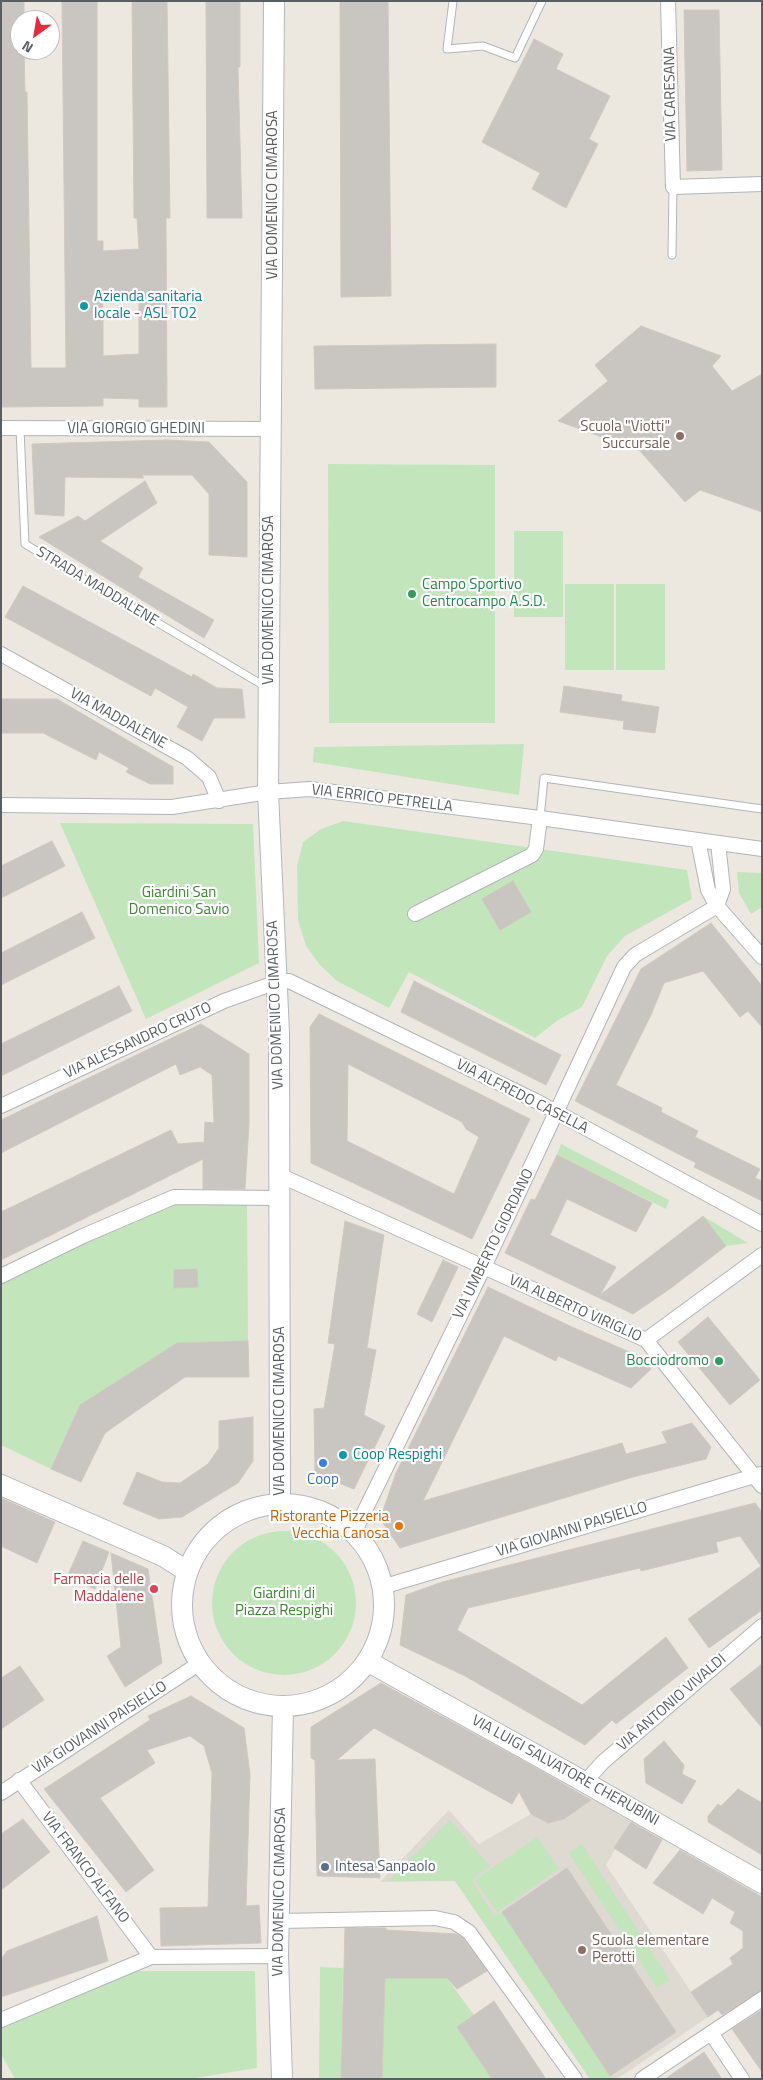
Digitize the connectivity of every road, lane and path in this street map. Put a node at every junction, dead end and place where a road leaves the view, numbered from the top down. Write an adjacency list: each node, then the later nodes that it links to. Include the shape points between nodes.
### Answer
1 (274, 1): 10 (street, VIA DOMENICO CIMAROSA)
2 (453, 1): 3 (lane, via 447,49 483,46 515,58)
3 (542, 1)
4 (668, 1): 6 (street, VIA CARESANA)
5 (762, 184): 6 (street)
6 (673, 187): 7 (lane)
7 (672, 256)
8 (1, 428): 9 (street, VIA GIORGIO GHEDINI)
9 (20, 428): 10 (street, VIA GIORGIO GHEDINI); 12 (lane, STRADA MADDALENE, via 25,544)
10 (271, 430): 12 (street, VIA DOMENICO CIMAROSA)
11 (1, 654): 14 (street, VIA MADDALENE, via 187,758 208,776)
12 (269, 689): 13 (street, VIA DOMENICO CIMAROSA)
13 (268, 792): 14 (street, VIA ERRICO PETRELLA); 17 (street, VIA ERRICO PETRELLA, via 310,789); 24 (street, VIA DOMENICO CIMAROSA)
14 (219, 801): 15 (street, VIA ERRICO PETRELLA, via 172,808)
15 (1, 806)
16 (762, 809): 17 (lane, via 544,778)
17 (540, 818): 18 (street, VIA ERRICO PETRELLA); 22 (street, via 536,849 532,855)
18 (698, 840): 19 (street, VIA ERRICO PETRELLA); 21 (street, via 708,890)
19 (718, 843): 20 (street, VIA ERRICO PETRELLA); 21 (street, via 723,889)
20 (762, 849)
21 (717, 906): 23 (street); 26 (street, VIA UMBERTO GIORDANO, via 635,955 624,967)
22 (415, 914)
23 (762, 958)
24 (277, 982): 25 (street, VIA ALESSANDRO CRUTO, via 224,1001); 26 (street, VIA ALFREDO CASELLA, via 289,981); 27 (street, VIA DOMENICO CIMAROSA)
25 (1, 1106)
26 (556, 1113): 29 (street, VIA ALFREDO CASELLA); 31 (street, VIA UMBERTO GIORDANO)
27 (279, 1175): 28 (street, VIA DOMENICO CIMAROSA); 31 (street, VIA ALBERTO VIRIGLIO)
28 (280, 1198): 32 (street, via 174,1197); 36 (street, VIA DOMENICO CIMAROSA)
29 (762, 1224)
30 (762, 1255): 33 (street)
31 (484, 1267): 33 (street, VIA ALBERTO VIRIGLIO); 37 (street, VIA UMBERTO GIORDANO)
32 (1, 1276)
33 (646, 1340): 34 (street, VIA ALBERTO VIRIGLIO)
34 (759, 1479): 39 (street, VIA GIOVANNI PAISIELLO)
35 (1, 1485): 38 (street, via 163,1556)
36 (280, 1504): 37 (street, via 314,1508 335,1518); 38 (street, via 248,1509 221,1524 199,1547)
37 (354, 1533): 39 (street, via 372,1558)
38 (187, 1572): 42 (street, via 181,1600 183,1624)
39 (382, 1587): 41 (street, via 384,1613)
40 (762, 1626): 45 (street, VIA ANTONIO VIVALDI, via 603,1762)
41 (367, 1661): 43 (street, via 351,1680 331,1694 308,1703); 45 (street, VIA LUIGI SALVATORE CHERUBINI)
42 (200, 1663): 43 (street, via 222,1686 251,1701); 44 (street, VIA GIOVANNI PAISIELLO)
43 (283, 1706): 48 (street, VIA DOMENICO CIMAROSA)
44 (19, 1780): 46 (street, VIA GIOVANNI PAISIELLO); 50 (street, VIA FRANCO ALFANO)
45 (585, 1782): 47 (street, VIA LUIGI SALVATORE CHERUBINI)
46 (1, 1793)
47 (762, 1883)
48 (280, 1921): 49 (street, VIA DOMENICO CIMAROSA); 55 (street, via 435,1918 454,1922 469,1932)
49 (278, 1956): 50 (street); 54 (street, VIA DOMENICO CIMAROSA)
50 (150, 1957): 52 (street)
51 (762, 1999): 53 (street)
52 (1, 2020)
53 (711, 2033): 56 (street); 57 (street)
54 (282, 2079)
55 (575, 2079)
56 (642, 2079)
57 (742, 2079)

